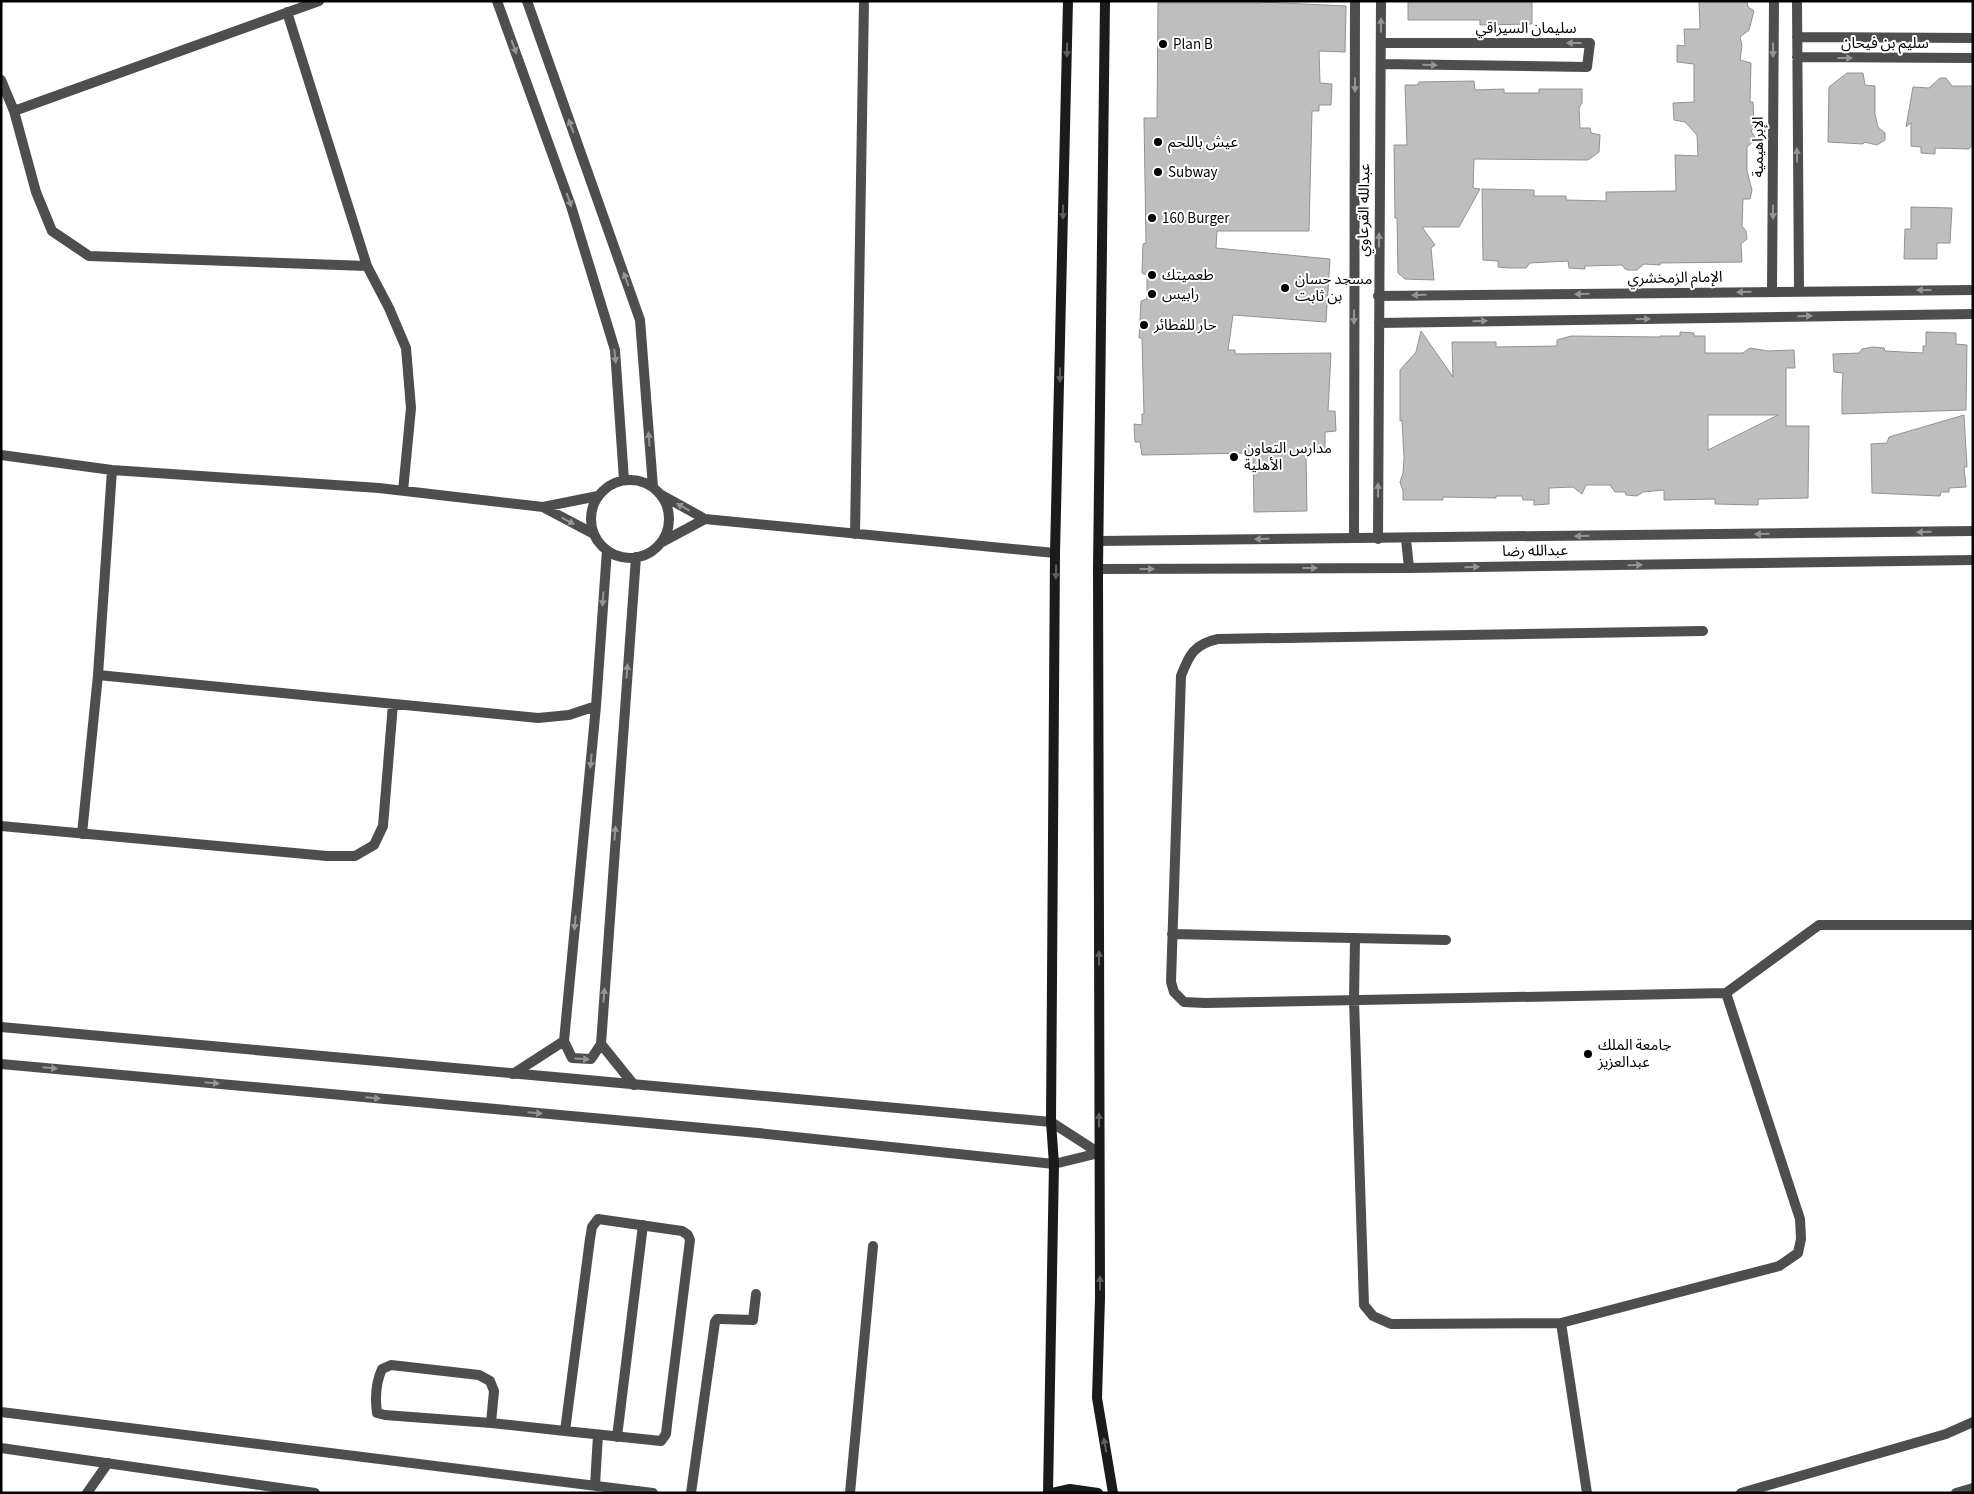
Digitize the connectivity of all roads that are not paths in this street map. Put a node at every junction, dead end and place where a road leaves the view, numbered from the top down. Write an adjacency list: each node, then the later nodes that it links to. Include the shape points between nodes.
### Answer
1 (319, 1): 11 (street)
2 (497, 1): 29 (street, one-way to 29, via 571,206 616,350)
3 (527, 1): 31 (street, one-way to 3, via 640,320)
4 (864, 1): 37 (street)
5 (1068, 1): 44 (main road, one-way to 44)
6 (1104, 1): 41 (main road)
7 (1355, 1): 38 (street, عبدالله القرعاوي, one-way to 38)
8 (1381, 1): 14 (street, عبدالله القرعاوي, one-way to 8)
9 (1774, 1): 23 (street, الإبراهيمية, one-way to 23)
10 (1797, 1): 12 (street)
11 (287, 12): 19 (street); 20 (street)
12 (1796, 37): 13 (street, سليم بن فيحان); 15 (street)
13 (1973, 38)
14 (1381, 43): 17 (street, عبدالله القرعاوي); 17 (street, سليمان السيراقي, one-way to 14, via 1587,67 1590,43)
15 (1796, 57): 16 (street, سليم بن فيحان, one-way to 16); 22 (street, one-way to 15)
16 (1973, 58)
17 (1381, 64): 24 (street, عبدالله القرعاوي, one-way to 17)
18 (1, 80): 19 (street)
19 (14, 111): 20 (street, via 36,192 52,231 89,256)
20 (367, 266): 30 (street, via 406,348 411,408)
21 (1973, 290): 22 (street, الإمام الزمخشري, one-way to 22)
22 (1799, 291): 23 (street, الإمام الزمخشري)
23 (1772, 292): 24 (street, الإمام الزمخشري, one-way to 24)
24 (1378, 296): 26 (street, عبدالله القرعاوي)
25 (1973, 314): 26 (street, one-way to 25)
26 (1379, 323): 39 (street, عبدالله القرعاوي, one-way to 26)
27 (1, 455): 28 (street)
28 (112, 470): 30 (street); 50 (street)
29 (624, 480): 31 (street, via 644,482); 32 (street)
30 (403, 491): 33 (street)
31 (657, 491): 34 (street, one-way to 31); 42 (street, via 669,513 666,536)
32 (598, 496): 33 (street); 36 (street, via 590,518)
33 (543, 507): 36 (street, one-way to 36)
34 (705, 519): 37 (street); 42 (street)
35 (1973, 531): 40 (street, عبدالله رضا, one-way to 40)
36 (594, 534): 43 (street)
37 (856, 534): 44 (street)
38 (1354, 538): 39 (street, عبدالله رضا); 41 (street, عبدالله رضا, one-way to 41)
39 (1378, 539): 40 (street, عبدالله رضا)
40 (1406, 539): 47 (street)
41 (1099, 541): 48 (main road)
42 (661, 542): 45 (street, via 646,554)
43 (606, 550): 45 (street, via 626,558); 52 (street, one-way to 52)
44 (1055, 553): 67 (main road, one-way to 67)
45 (636, 557): 63 (street, one-way to 45)
46 (1973, 560): 47 (street, عبدالله رضا, one-way to 46)
47 (1410, 568): 48 (street, عبدالله رضا, one-way to 47)
48 (1098, 569): 68 (main road, one-way to 48)
49 (1703, 631): 56 (street, via 1218,639 1204,642 1188,656 1181,676)
50 (98, 675): 51 (street); 54 (street)
51 (393, 704): 52 (street, via 538,718 569,715); 54 (street, via 383,826 374,845 355,856)
52 (596, 706): 62 (street, one-way to 62)
53 (1, 826): 54 (street)
54 (82, 834)
55 (1973, 925): 59 (street, via 1819,925)
56 (1172, 934): 57 (street); 60 (street, via 1170,982 1184,1002)
57 (1355, 938): 58 (street); 60 (street)
58 (1446, 940)
59 (1726, 993): 60 (street); 73 (street, via 1800,1219 1798,1253 1779,1266)
60 (1354, 1000): 73 (street, via 1364,1305 1373,1316 1391,1324)
61 (1, 1027): 65 (street)
62 (564, 1041): 63 (street, one-way to 63, via 572,1058 591,1059); 65 (street)
63 (601, 1044): 66 (street)
64 (1, 1064): 69 (street, one-way to 69, via 758,1133)
65 (513, 1074): 66 (street)
66 (634, 1085): 67 (street)
67 (1050, 1122): 68 (street); 69 (main road)
68 (1099, 1153): 69 (street); 92 (main road, one-way to 68, via 1097,1398)
69 (1054, 1164): 89 (main road)
70 (643, 1225): 77 (street, via 598,1220 592,1227); 79 (street); 79 (street, via 682,1231 688,1235 688,1260 666,1434 661,1441)
71 (873, 1246): 88 (street)
72 (756, 1294): 87 (street, via 753,1320 716,1319 715,1322)
73 (1561, 1323): 93 (street)
74 (1, 1412): 82 (street)
75 (1973, 1422): 94 (street, via 1946,1434)
76 (491, 1423): 76 (street, via 377,1413 378,1377 382,1368 391,1365 480,1375 490,1381 494,1391); 77 (street)
77 (565, 1431): 78 (street)
78 (598, 1435): 79 (street); 82 (street)
79 (617, 1437)
80 (1, 1448): 81 (street)
81 (108, 1463): 84 (street); 85 (street)
82 (595, 1486): 86 (street)
83 (1973, 1488): 95 (street)
84 (87, 1493)
85 (315, 1493)
86 (653, 1493)
87 (691, 1493)
88 (850, 1493)
89 (1048, 1493)
90 (1052, 1493): 91 (main road, via 1070,1489)
91 (1098, 1493)
92 (1113, 1493)
93 (1586, 1493)
94 (1742, 1493)
95 (1956, 1493)

